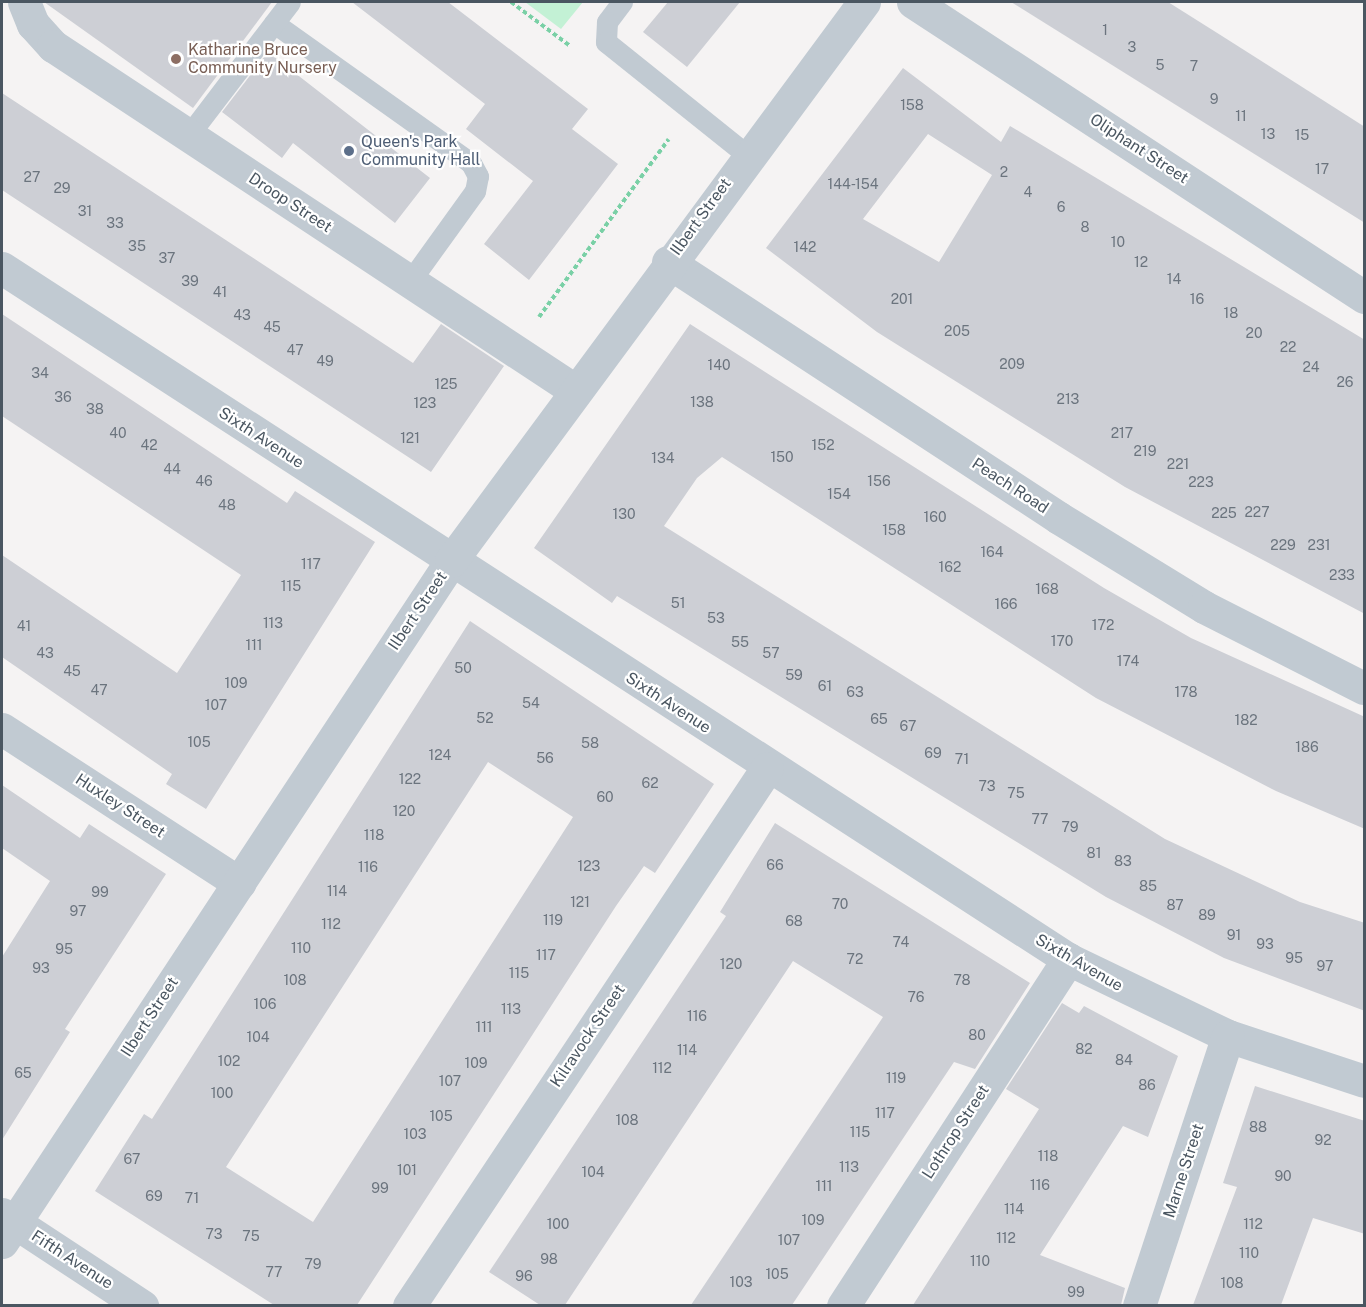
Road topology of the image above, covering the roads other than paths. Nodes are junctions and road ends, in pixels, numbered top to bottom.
1 (24, 2) edge
2 (290, 2) edge
3 (622, 2) edge
4 (864, 2) edge
5 (913, 2) edge
6 (274, 23) junction
7 (188, 136) junction
8 (747, 155) junction
9 (668, 262) junction
10 (2, 268) edge
11 (410, 281) junction
12 (1365, 297) edge
13 (573, 389) junction
14 (451, 561) junction
15 (1365, 688) edge
16 (2, 729) edge
17 (767, 768) junction
18 (239, 883) junction
19 (1068, 959) junction
20 (1228, 1036) junction
21 (1365, 1081) edge
22 (6, 1226) edge
23 (142, 1305) edge
24 (409, 1305) edge
25 (843, 1305) edge
26 (1139, 1305) edge

1 - 7 street, Droop Street
2 - 6 lane
3 - 8 lane
4 - 8 street, Ilbert Street
5 - 12 street, Oliphant Street
6 - 7 lane
6 - 11 lane
7 - 11 street, Droop Street
8 - 9 street, Ilbert Street
9 - 13 street, Ilbert Street
9 - 15 street, Peach Road
10 - 14 street, Sixth Avenue
11 - 13 street, Droop Street
13 - 14 street, Ilbert Street
14 - 17 street, Sixth Avenue
14 - 18 street, Ilbert Street
16 - 18 street, Huxley Street
17 - 19 street, Sixth Avenue
17 - 24 street, Kilravock Street
18 - 22 street, Ilbert Street
19 - 20 street, Sixth Avenue
19 - 25 street, Lothrop Street
20 - 21 street, Sixth Avenue
20 - 26 street, Marne Street
22 - 23 street, Fifth Avenue

